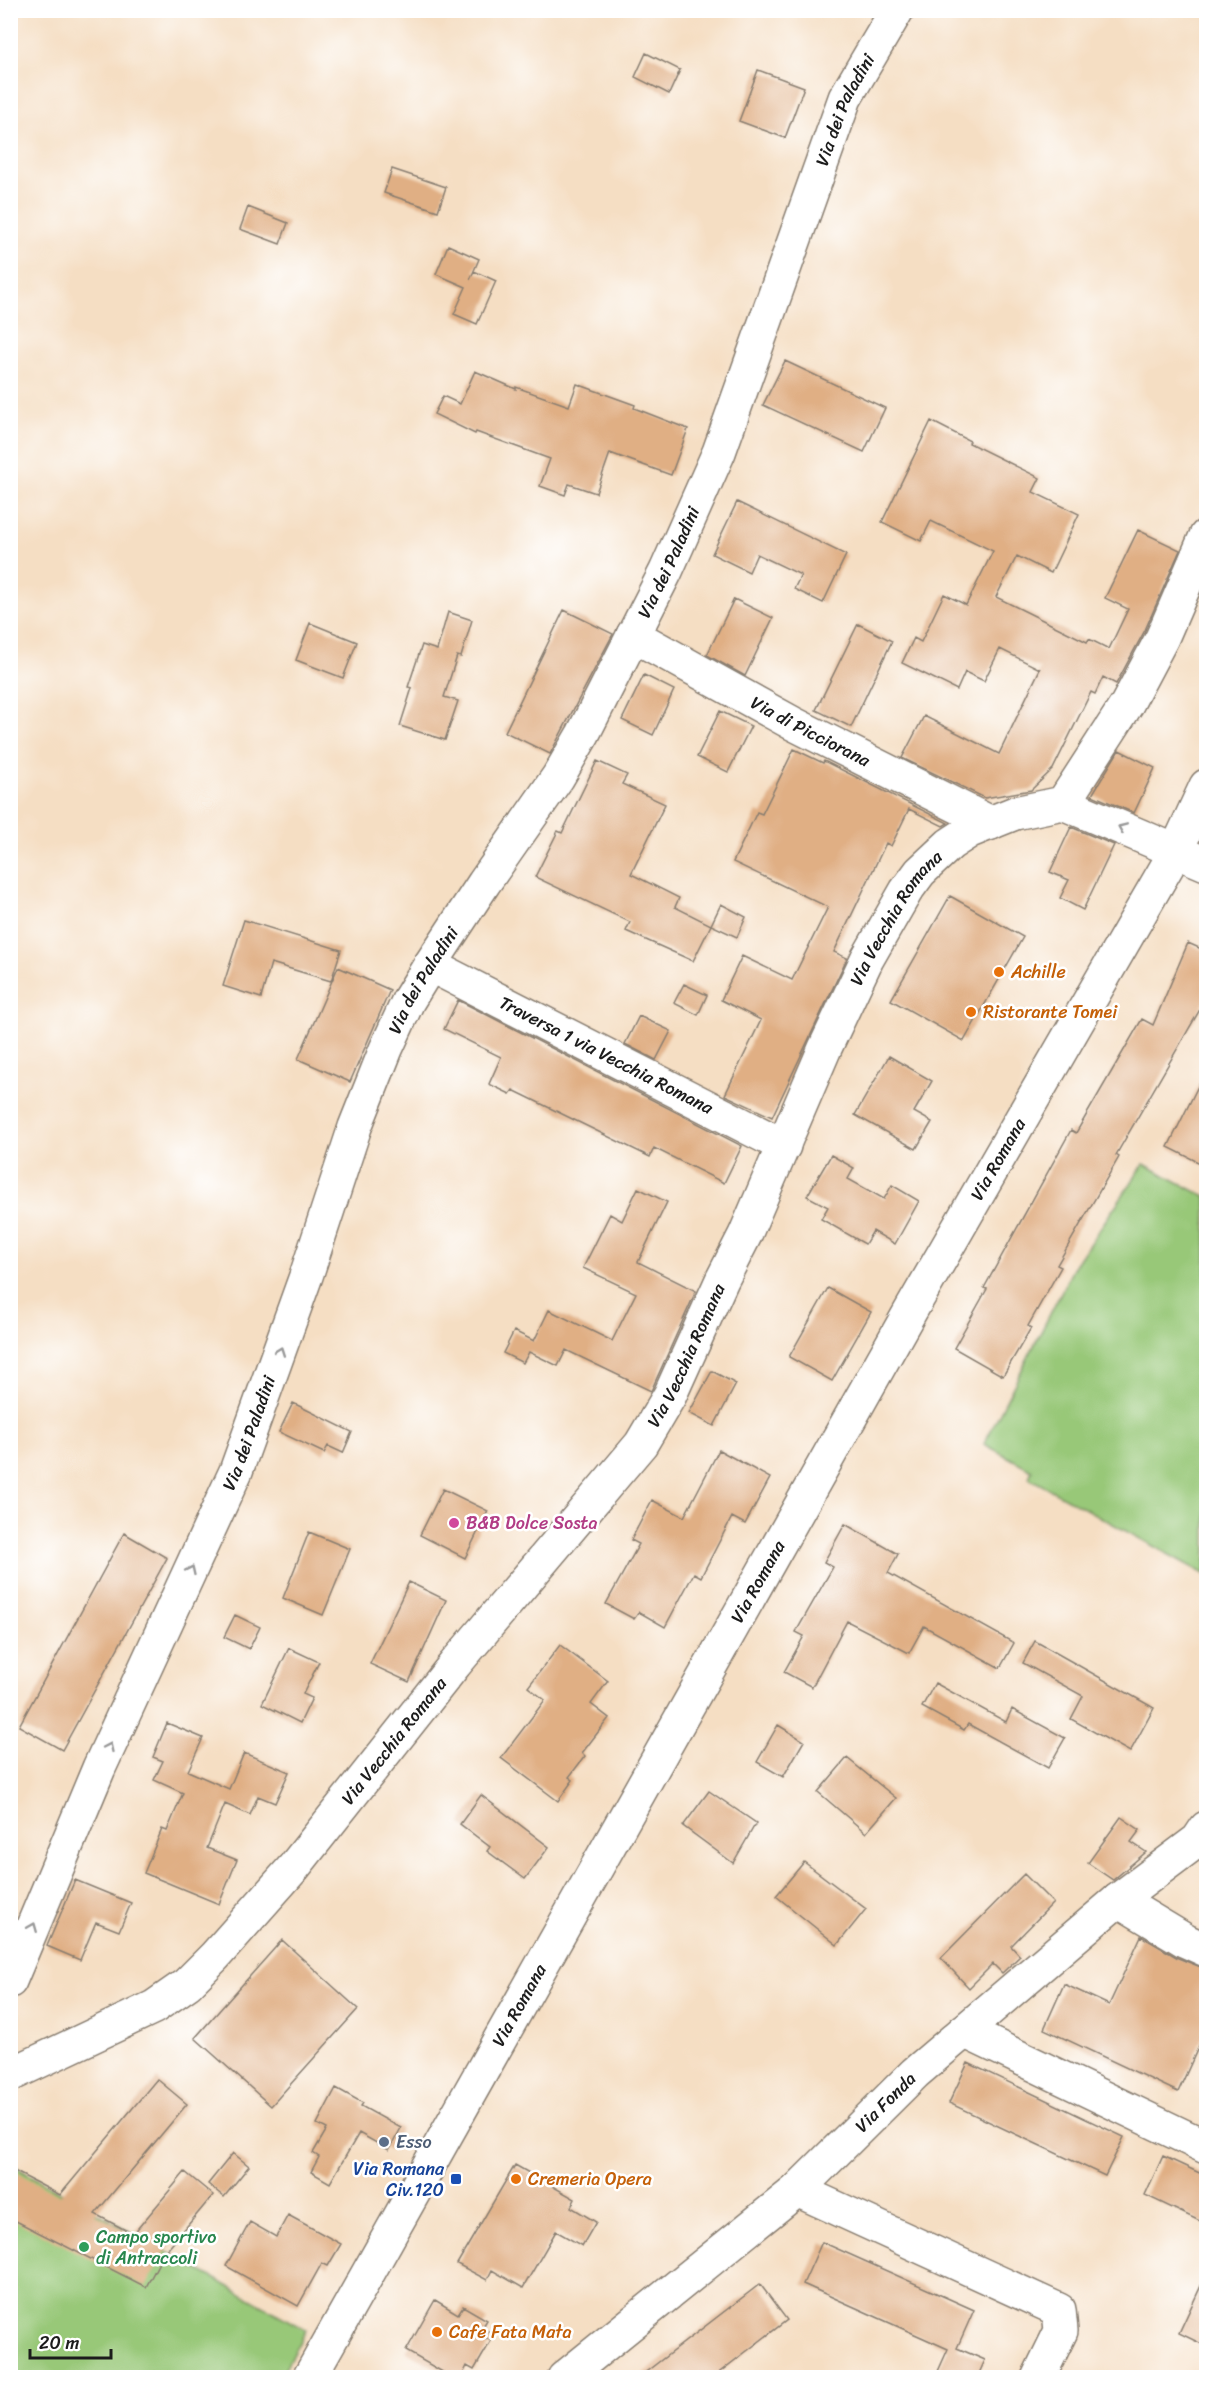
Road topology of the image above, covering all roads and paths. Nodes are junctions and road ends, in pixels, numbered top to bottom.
1 (897, 10) edge
2 (1206, 537) edge
3 (633, 635) junction
4 (1206, 786) edge
5 (1063, 803) junction
6 (991, 823) junction
7 (1176, 851) junction
8 (1206, 864) edge
9 (430, 965) junction
10 (784, 1146) junction
11 (1204, 1837) edge
12 (1118, 1900) junction
13 (1206, 1950) edge
14 (10, 1981) edge
15 (964, 2031) junction
16 (10, 2075) edge
17 (1206, 2147) edge
18 (797, 2190) junction
19 (309, 2378) edge
20 (564, 2378) edge
21 (1038, 2378) edge

1 - 3 street, Via dei Paladini
2 - 5 street
3 - 6 street, Via di Picciorana
3 - 9 street, Via dei Paladini
4 - 7 street, Via Romana
5 - 6 street, Via Vecchia Romana
7 -> 5 street
6 - 10 street, Via Vecchia Romana
7 - 8 street
7 - 19 street, Via Romana
9 - 10 street, Traversa 1 via Vecchia Romana
14 -> 9 street, Via dei Paladini
10 - 16 street, Via Vecchia Romana
11 - 12 street, Via Fonda
12 - 13 street
12 - 15 street, Via Fonda
15 - 17 street
15 - 18 street, Via Fonda
18 - 20 street, Via Fonda
18 - 21 street

